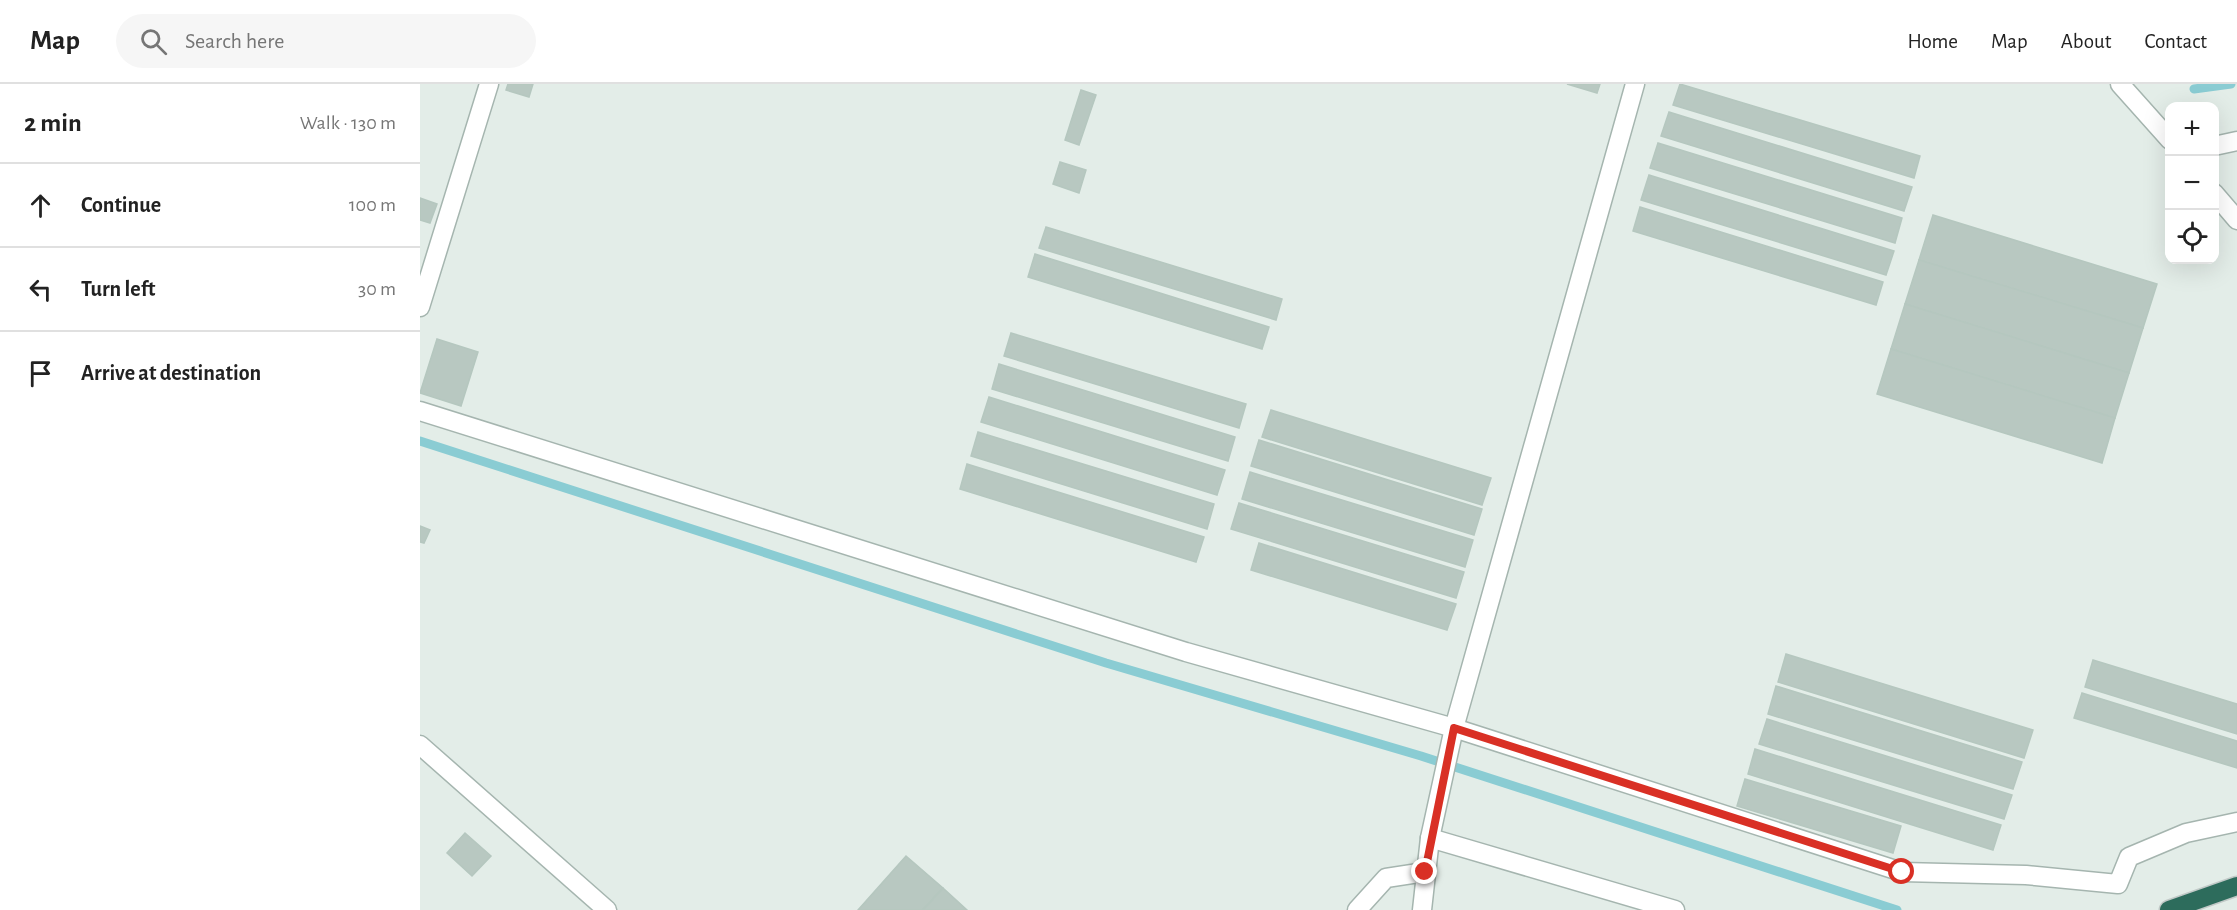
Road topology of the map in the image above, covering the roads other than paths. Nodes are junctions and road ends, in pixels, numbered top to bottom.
1 (489, 84) edge
2 (1635, 84) edge
3 (2120, 84) edge
4 (2165, 135) edge
5 (2237, 141) edge
6 (2219, 145) edge
7 (2219, 199) edge
8 (2237, 220) edge
9 (420, 307) edge
10 (420, 411) edge
11 (1454, 728) junction
12 (420, 746) edge
13 (2237, 822) edge
14 (1431, 831) junction
15 (1425, 872) junction
16 (2237, 886) edge
17 (607, 910) edge
18 (1357, 910) edge
19 (1422, 910) edge
20 (1675, 910) edge
21 (2169, 910) edge

1 - 9 street
2 - 11 street
3 - 4 street
5 - 6 street
7 - 8 street
10 - 11 street
11 - 13 street
11 - 14 street
12 - 17 street
14 - 15 street
14 - 20 street
15 - 18 street
15 - 19 street
16 - 21 highway

